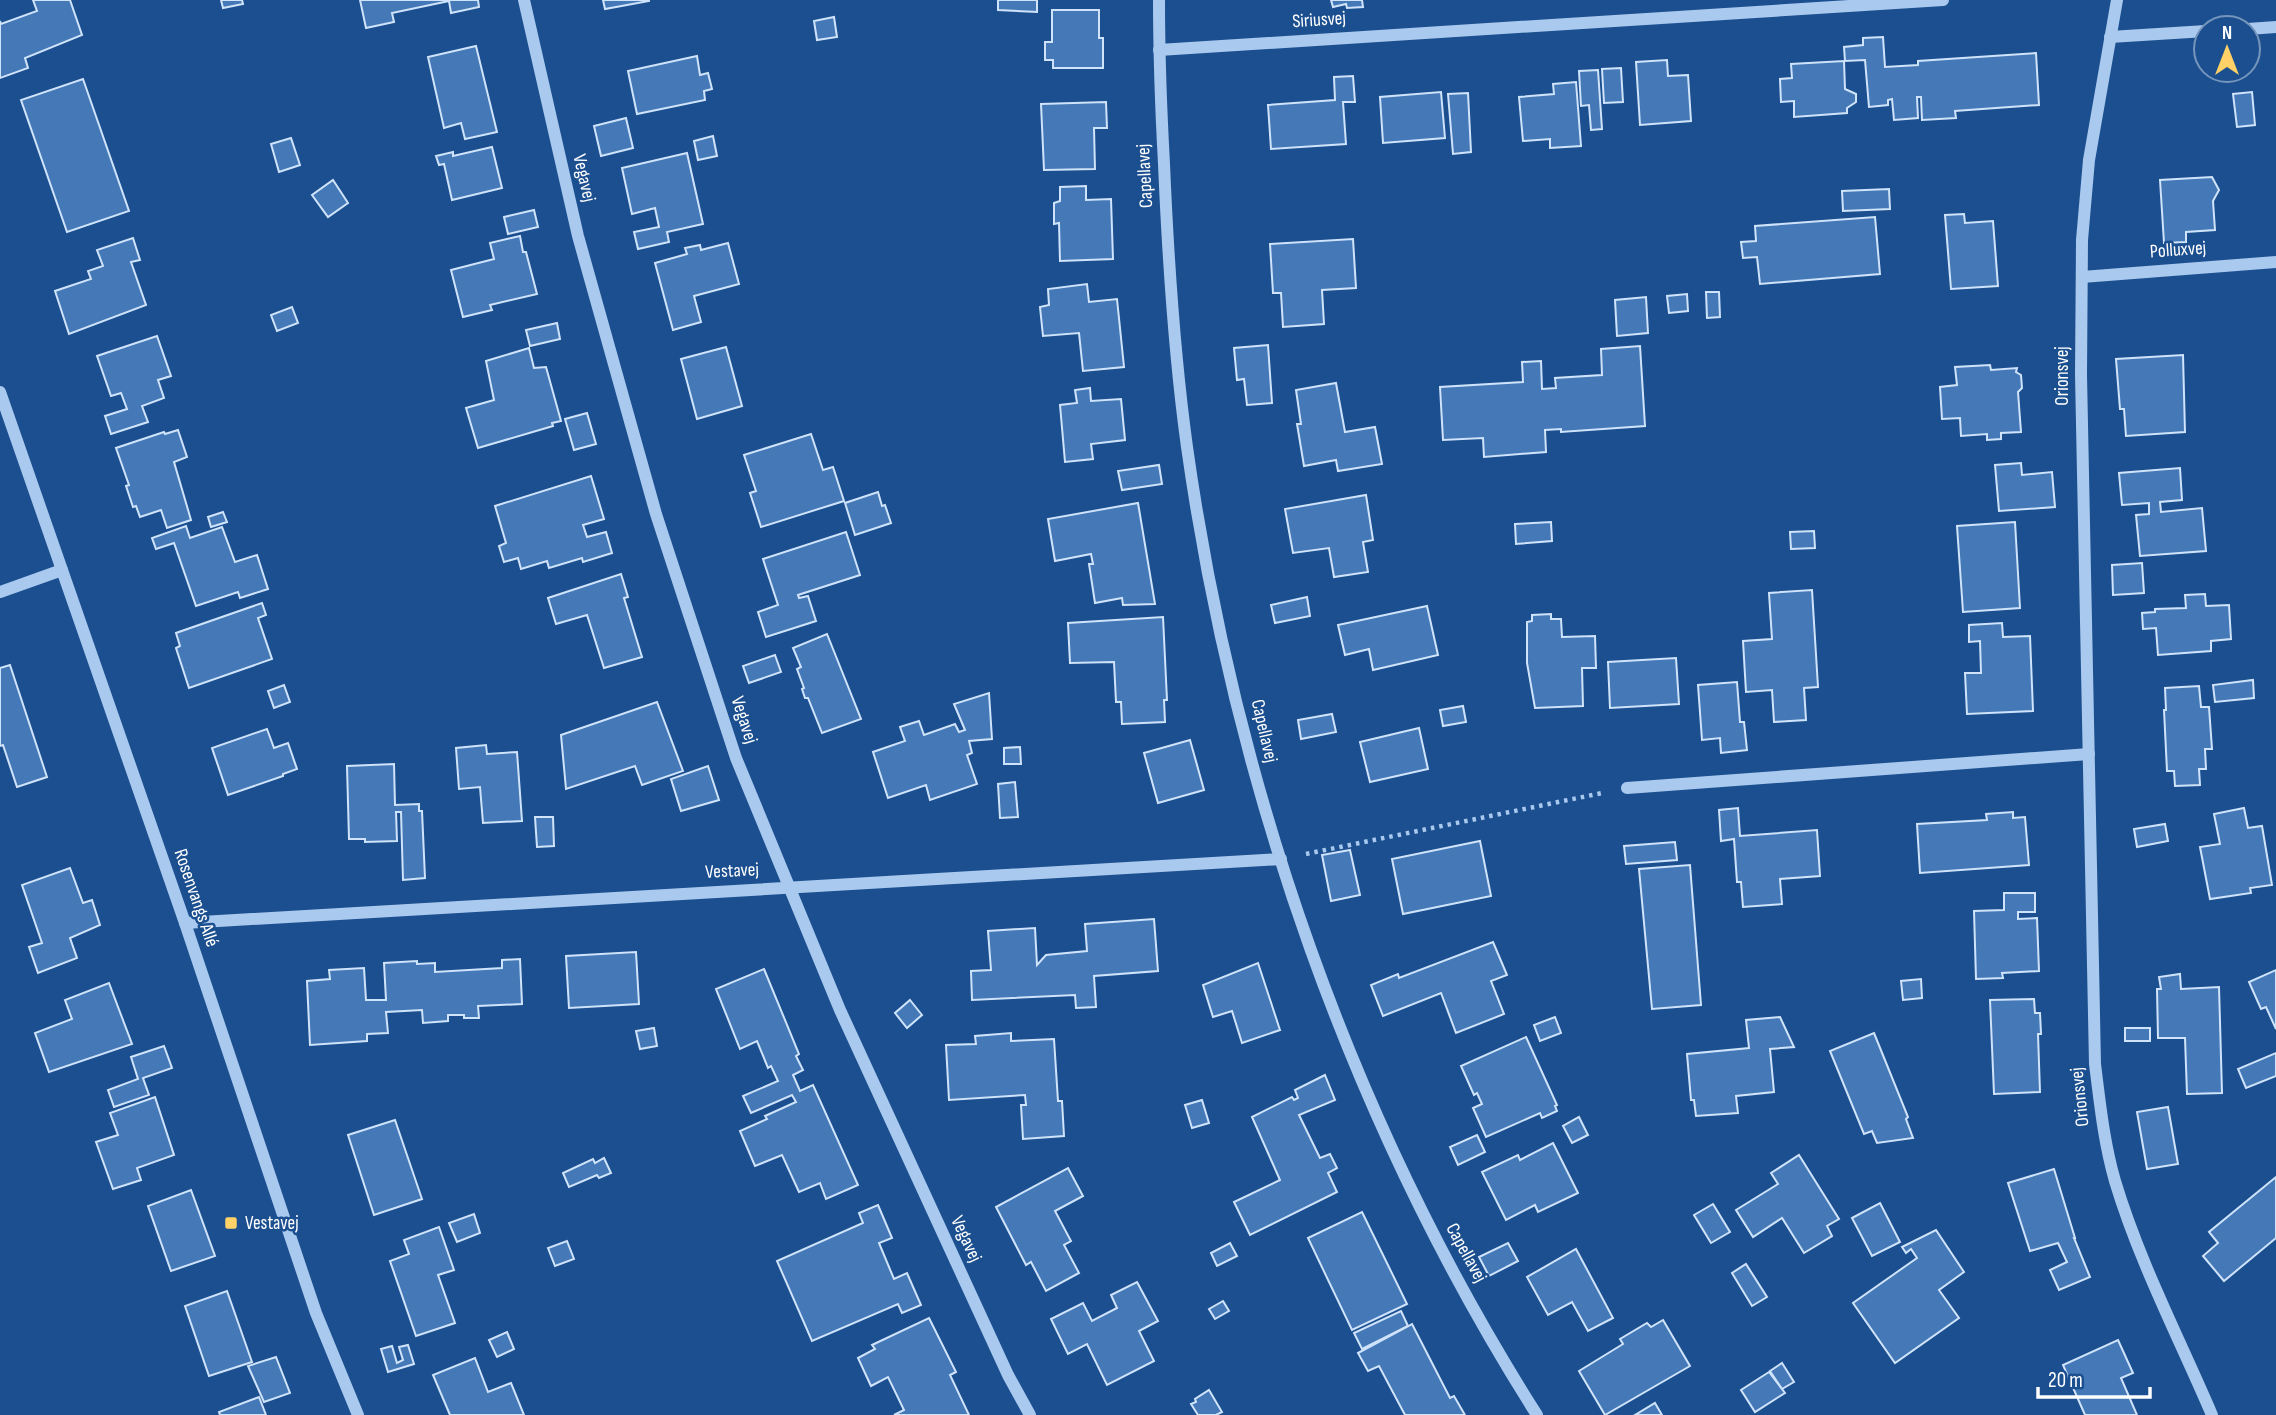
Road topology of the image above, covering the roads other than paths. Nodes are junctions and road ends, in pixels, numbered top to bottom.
1 (524, 0) edge
2 (1159, 0) edge
3 (1943, 0) edge
4 (2117, 0) edge
5 (2192, 32) edge
6 (2110, 37) junction
7 (1158, 50) junction
8 (2276, 262) edge
9 (2082, 277) junction
10 (0, 392) edge
11 (62, 570) junction
12 (0, 592) edge
13 (2089, 754) junction
14 (1627, 788) dead end
15 (1281, 859) junction
16 (789, 887) junction
17 (185, 923) junction
18 (358, 1415) edge
19 (1030, 1415) edge
20 (1537, 1415) edge
21 (2212, 1415) edge

1 - 16 street, Vegavej
2 - 7 street, Capellavej
3 - 7 street, Siriusvej
4 - 6 street, Orionsvej
5 - 6 street
6 - 9 street, Orionsvej
7 - 15 street, Capellavej
8 - 9 street, Polluxvej
9 - 13 street, Orionsvej
10 - 11 street, Rosenvangs Allé
11 - 12 street
11 - 17 street, Rosenvangs Allé
13 - 14 street
13 - 21 street, Orionsvej
15 - 16 street, Vestavej
15 - 20 street, Capellavej
16 - 17 street, Vestavej
16 - 19 street, Vegavej
17 - 18 street, Rosenvangs Allé

